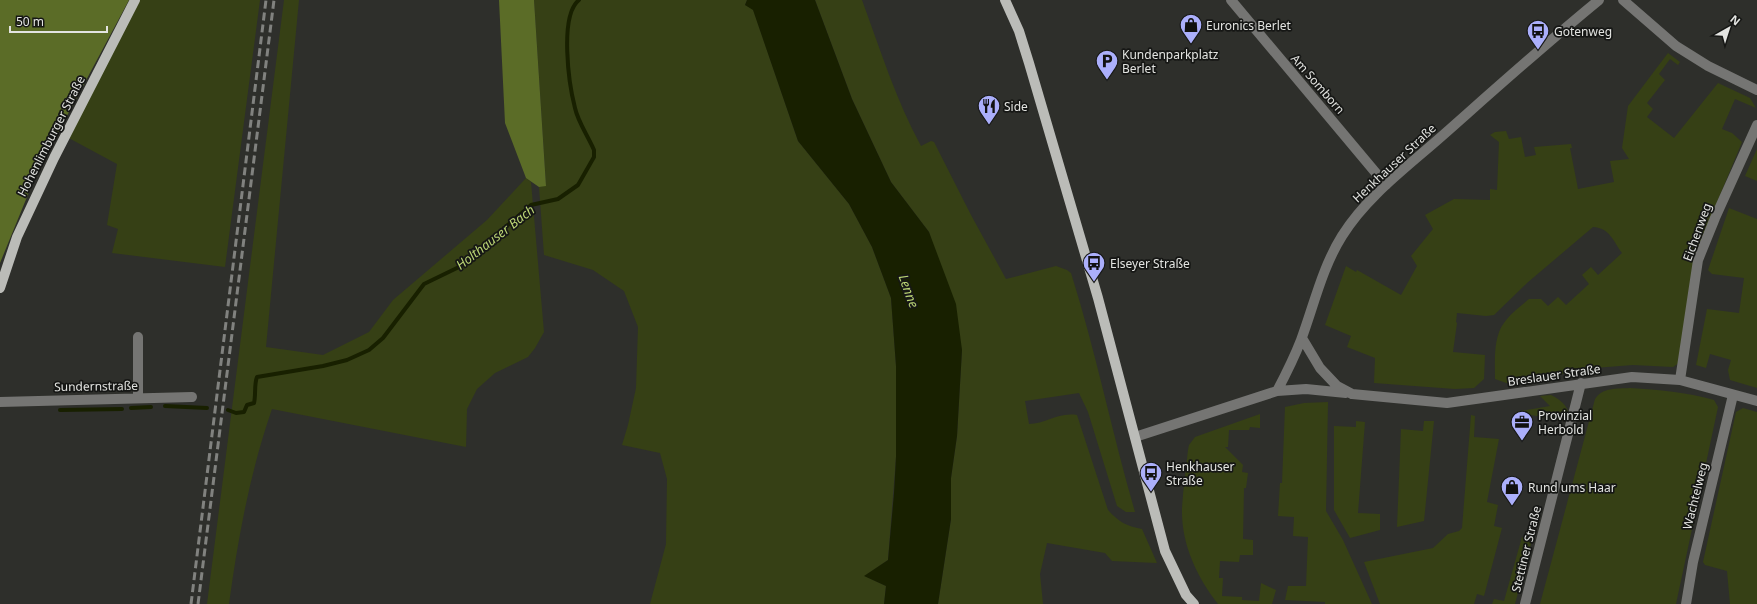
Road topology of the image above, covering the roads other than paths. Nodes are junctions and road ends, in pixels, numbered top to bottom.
1 (135, 0) edge
2 (1005, 0) edge
3 (1231, 0) edge
4 (1599, 0) edge
5 (1623, 0) edge
6 (1757, 90) edge
7 (1757, 125) edge
8 (1386, 185) junction
9 (0, 288) edge
10 (138, 337) dead end
11 (1302, 338) junction
12 (1680, 380) junction
13 (1581, 383) junction
14 (1277, 391) junction
15 (1352, 394) junction
16 (1733, 395) junction
17 (192, 397) dead end
18 (138, 398) junction
19 (1757, 401) edge
20 (0, 402) edge
21 (1135, 437) junction
22 (1194, 604) edge
23 (1525, 604) edge
24 (1686, 604) edge

1 - 9 main road, Hohenlimburger Straße
2 - 21 main road
3 - 8 street, Am Somborn
4 - 8 street, Henkhauser Straße
5 - 6 street
7 - 12 street, Eichenweg
8 - 11 street, Henkhauser Straße
10 - 18 street
11 - 14 street, Henkhauser Straße
11 - 15 street, Breslauer Straße
12 - 13 street, Breslauer Straße
12 - 16 street, Breslauer Straße
13 - 15 street, Breslauer Straße
13 - 23 street, Stettiner Straße
14 - 15 street, Breslauer Straße
14 - 21 street
16 - 19 street, Breslauer Straße
16 - 24 street, Wachtelweg
17 - 18 street, Sundernstraße
18 - 20 street, Sundernstraße
21 - 22 main road

